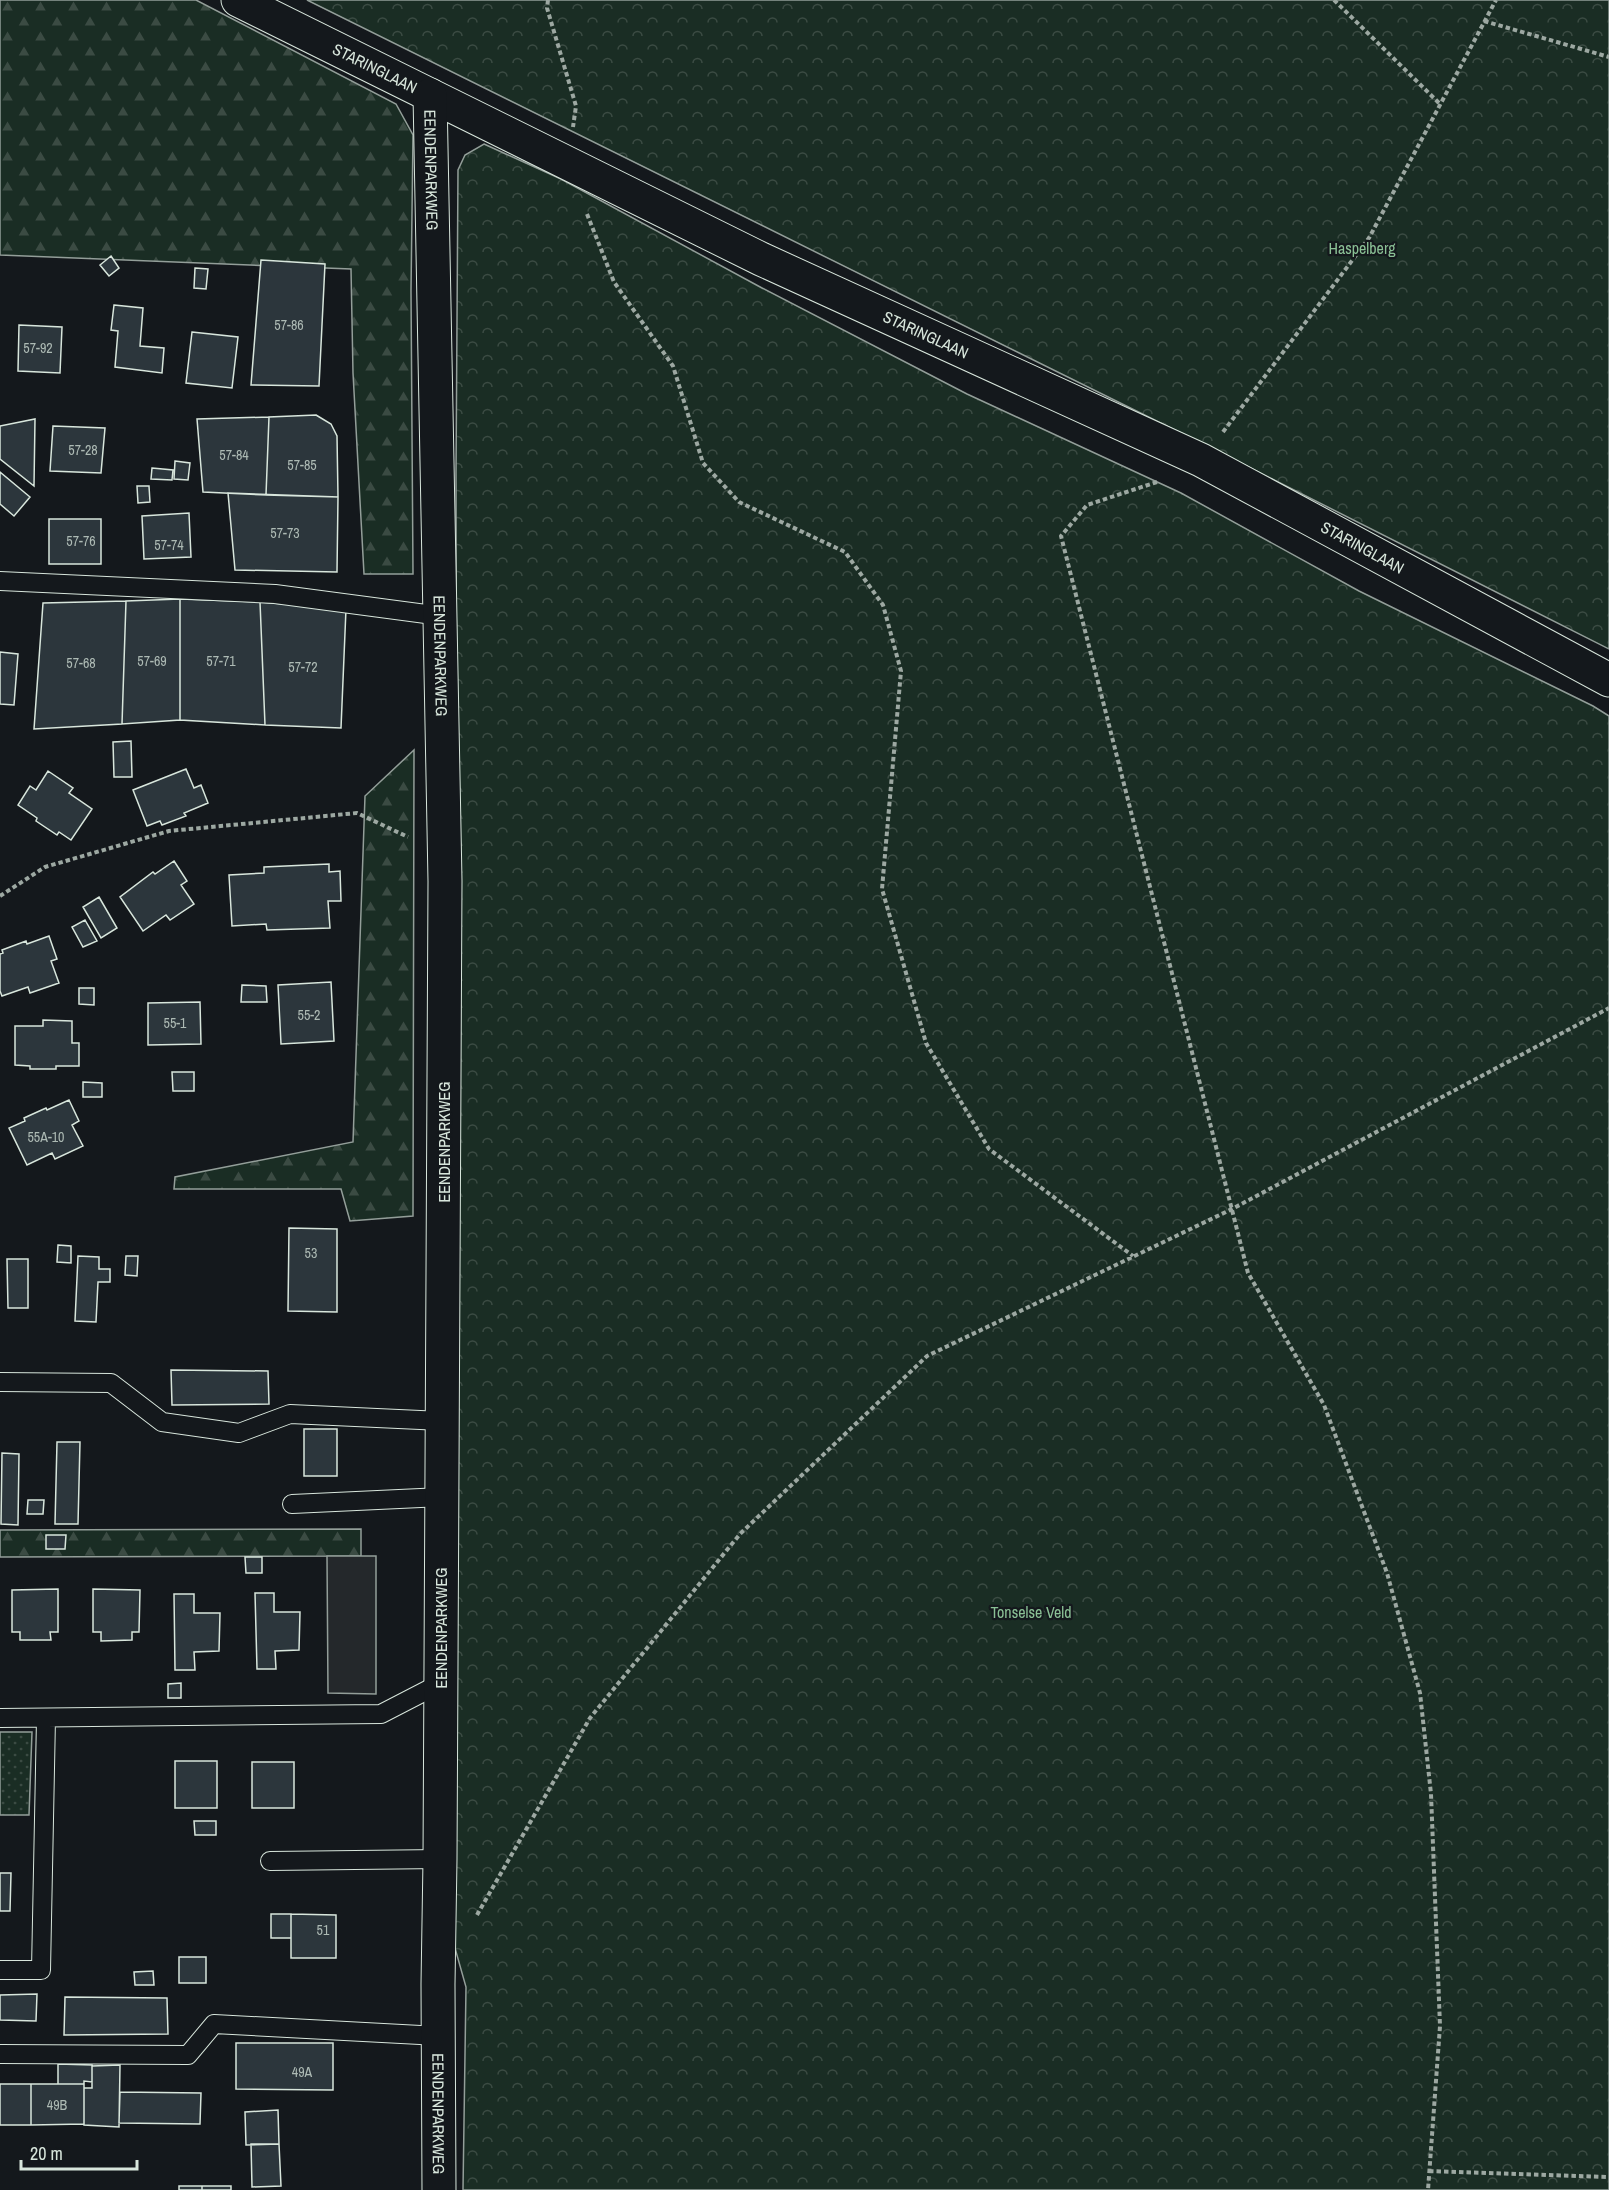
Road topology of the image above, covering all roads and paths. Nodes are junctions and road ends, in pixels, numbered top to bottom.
1 (238, 0) edge
2 (548, 0) edge
3 (1334, 0) edge
4 (1496, 0) edge
5 (1484, 21) junction
6 (1609, 57) edge
7 (430, 95) junction
8 (1440, 104) junction
9 (567, 162) junction
10 (1201, 460) junction
11 (0, 581) edge
12 (441, 616) junction
13 (1609, 680) edge
14 (444, 854) junction
15 (0, 896) edge
16 (1609, 1008) edge
17 (1232, 1209) junction
18 (1132, 1256) junction
19 (0, 1382) edge
20 (442, 1421) junction
21 (442, 1497) junction
22 (292, 1504) dead end
23 (441, 1683) junction
24 (0, 1718) edge
25 (46, 1718) junction
26 (440, 1859) junction
27 (270, 1861) dead end
28 (473, 1922) dead end
29 (0, 1970) edge
30 (439, 2036) junction
31 (0, 2054) edge
32 (1429, 2170) junction
33 (1609, 2177) edge
34 (439, 2190) edge
35 (1428, 2190) edge

1 - 7 street, STARINGLAAN
2 - 9 path
3 - 8 path
4 - 5 path
5 - 6 path
5 - 8 path
7 - 9 street, STARINGLAAN
7 - 12 street, EENDENPARKWEG
8 - 10 path
9 - 10 street, STARINGLAAN
9 - 18 path
10 - 13 street, STARINGLAAN
10 - 17 path
11 - 12 lane
12 - 14 street, EENDENPARKWEG
14 - 15 path
14 - 20 street, EENDENPARKWEG
16 - 17 path
17 - 18 path
17 - 32 path
18 - 28 path
19 - 20 lane
20 - 21 street, EENDENPARKWEG
21 - 22 lane
21 - 23 street, EENDENPARKWEG
23 - 25 lane
23 - 26 street, EENDENPARKWEG
24 - 25 lane
25 - 29 lane
26 - 27 lane
26 - 30 street, EENDENPARKWEG
30 - 31 lane
30 - 34 street, EENDENPARKWEG
32 - 33 path
32 - 35 path

